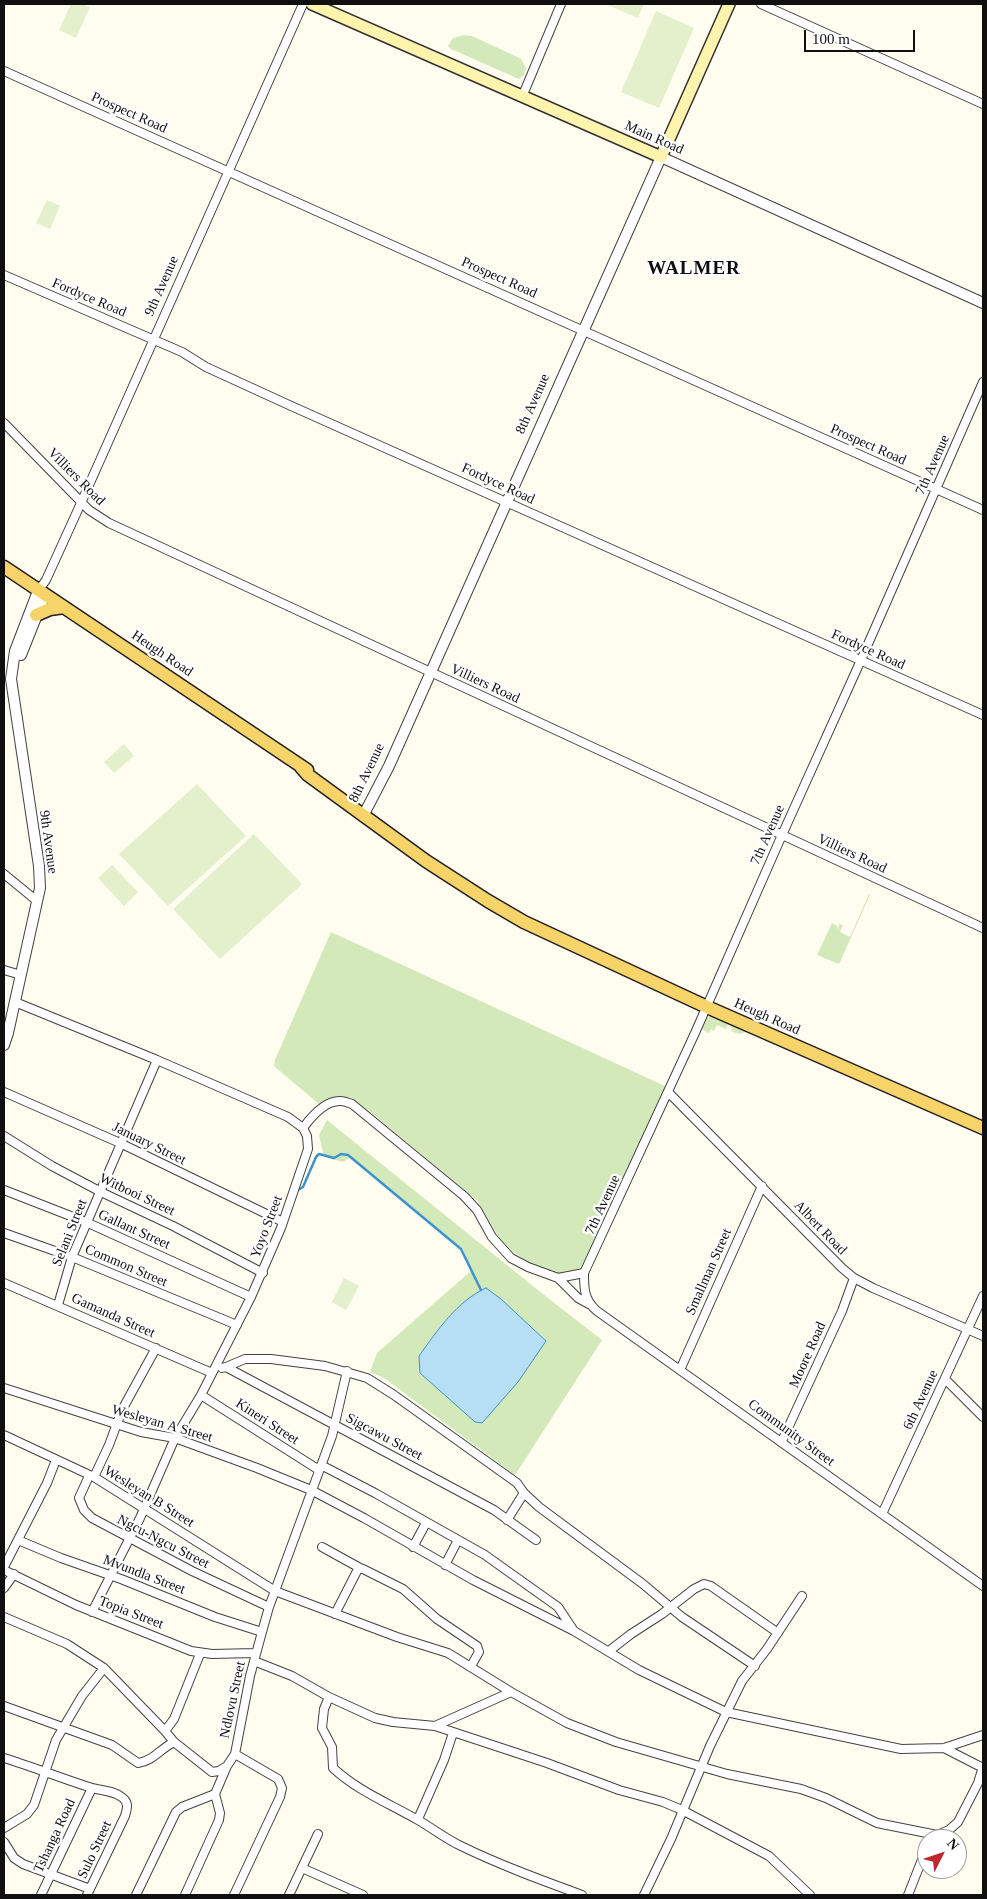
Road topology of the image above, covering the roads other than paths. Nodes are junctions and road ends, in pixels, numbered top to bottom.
1 (303, 4) edge
2 (312, 4) edge
3 (561, 4) edge
4 (729, 4) edge
5 (761, 4) edge
6 (4, 70) edge
7 (522, 97) junction
8 (983, 104) edge
9 (660, 157) junction
10 (228, 172) junction
11 (4, 275) edge
12 (983, 303) edge
13 (582, 329) junction
14 (154, 339) junction
15 (983, 382) edge
16 (4, 423) edge
17 (936, 489) junction
18 (506, 502) junction
19 (81, 503) junction
20 (983, 510) edge
21 (4, 568) edge
22 (42, 593) junction
23 (64, 608) junction
24 (36, 615) junction
25 (861, 660) junction
26 (431, 673) junction
27 (13, 700) junction
28 (983, 716) edge
29 (364, 813) junction
30 (782, 835) junction
31 (4, 874) edge
32 (37, 900) junction
33 (983, 928) edge
34 (4, 970) edge
35 (21, 975) junction
36 (15, 1002) junction
37 (707, 1007) junction
38 (4, 1045) edge
39 (156, 1060) junction
40 (4, 1092) edge
41 (669, 1093) junction
42 (303, 1128) junction
43 (983, 1128) edge
44 (4, 1136) edge
45 (120, 1143) junction
46 (762, 1186) junction
47 (4, 1190) edge
48 (101, 1192) junction
49 (86, 1222) junction
50 (283, 1222) junction
51 (4, 1233) edge
52 (72, 1257) junction
53 (263, 1273) junction
54 (584, 1273) junction
55 (558, 1278) junction
56 (854, 1278) junction
57 (4, 1282) edge
58 (983, 1296) edge
59 (251, 1297) junction
60 (589, 1302) junction
61 (58, 1305) junction
62 (238, 1325) junction
63 (968, 1329) junction
64 (983, 1336) edge
65 (156, 1348) junction
66 (226, 1367) junction
67 (680, 1370) junction
68 (214, 1371) junction
69 (347, 1371) junction
70 (945, 1379) junction
71 (4, 1388) edge
72 (200, 1395) junction
73 (983, 1418) edge
74 (335, 1424) junction
75 (116, 1425) junction
76 (4, 1435) edge
77 (175, 1438) junction
78 (782, 1441) junction
79 (56, 1460) junction
80 (320, 1468) junction
81 (92, 1476) junction
82 (311, 1490) junction
83 (524, 1493) junction
84 (143, 1507) junction
85 (882, 1514) junction
86 (507, 1520) junction
87 (426, 1523) junction
88 (130, 1538) junction
89 (18, 1540) junction
90 (458, 1540) junction
91 (536, 1540) dead end
92 (322, 1547) dead end
93 (414, 1547) junction
94 (445, 1565) junction
95 (360, 1568) junction
96 (4, 1569) edge
97 (14, 1574) junction
98 (112, 1575) junction
99 (983, 1586) edge
100 (4, 1588) edge
101 (275, 1591) junction
102 (802, 1596) dead end
103 (269, 1607) junction
104 (671, 1607) junction
105 (92, 1612) junction
106 (335, 1614) junction
107 (4, 1617) edge
108 (574, 1631) junction
109 (262, 1632) junction
110 (778, 1633) junction
111 (609, 1651) junction
112 (200, 1654) junction
113 (255, 1657) junction
114 (471, 1666) junction
115 (754, 1666) junction
116 (104, 1668) junction
117 (511, 1692) junction
118 (329, 1697) junction
119 (4, 1706) edge
120 (726, 1712) junction
121 (435, 1726) junction
122 (62, 1728) junction
123 (165, 1731) junction
124 (453, 1733) junction
125 (983, 1735) edge
126 (174, 1742) junction
127 (944, 1748) junction
128 (235, 1754) junction
129 (4, 1758) edge
130 (227, 1766) junction
131 (702, 1767) junction
132 (983, 1768) edge
133 (45, 1771) junction
134 (92, 1788) junction
135 (215, 1794) junction
136 (682, 1810) junction
137 (418, 1820) junction
138 (4, 1828) edge
139 (949, 1829) edge
140 (318, 1834) dead end
141 (917, 1834) edge
142 (4, 1842) edge
143 (302, 1868) junction
144 (917, 1872) edge
145 (50, 1875) junction
146 (88, 1892) edge
147 (346, 1892) edge
148 (41, 1895) edge
149 (136, 1895) edge
150 (185, 1895) edge
151 (234, 1895) edge
152 (289, 1895) edge
153 (363, 1895) edge
154 (582, 1895) edge
155 (644, 1895) edge
156 (810, 1895) edge
157 (908, 1895) edge

1 - 10 street, 9th Avenue
2 - 7 main road, Main Road
3 - 7 street
4 - 9 main road, 8th Avenue
5 - 8 street
6 - 10 street, Prospect Road
7 - 9 main road, Main Road
9 - 12 street, Main Road
9 - 13 street, 8th Avenue
10 - 13 street, Prospect Road
10 - 14 street, 9th Avenue
11 - 14 street, Fordyce Road
13 - 17 street, Prospect Road
13 - 18 street, 8th Avenue
14 - 18 street, Fordyce Road
14 - 19 street, 9th Avenue
15 - 17 street, 7th Avenue
16 - 19 street, Villiers Road
17 - 20 street, Prospect Road
17 - 25 street, 7th Avenue
18 - 25 street, Fordyce Road
18 - 26 street, 8th Avenue
19 - 22 street, 9th Avenue
19 - 26 street, Villiers Road
21 - 22 main road, Heugh Road
22 - 23 main road, Heugh Road
22 - 24 street, 9th Avenue
22 - 27 street, 9th Avenue
23 - 24 main road
23 - 29 main road, Heugh Road
24 - 27 street, 9th Avenue
25 - 28 street, Fordyce Road
25 - 30 street, 7th Avenue
26 - 29 street, 8th Avenue
26 - 30 street, Villiers Road
27 - 32 street, 9th Avenue
29 - 37 main road, Heugh Road
30 - 33 street, Villiers Road
30 - 37 street, 7th Avenue
31 - 32 street
32 - 35 street, 9th Avenue
34 - 35 street
35 - 36 street, 9th Avenue
36 - 38 street, 9th Avenue
36 - 39 street
37 - 41 street, 7th Avenue
37 - 43 main road, Heugh Road
39 - 42 street
39 - 45 street, Selani Street
40 - 45 street, January Street
41 - 46 street, Albert Road
41 - 54 street, 7th Avenue
42 - 50 street, Yoyo Street
42 - 55 street
44 - 48 street, Witbooi Street
45 - 48 street, Selani Street
45 - 50 street, January Street
46 - 56 street, Albert Road
46 - 67 street, Smallman Street
47 - 49 street, Gallant Street
48 - 49 street, Selani Street
48 - 53 street, Witbooi Street
49 - 52 street, Selani Street
49 - 59 street, Gallant Street
50 - 53 street, Yoyo Street
51 - 52 street, Common Street
52 - 61 street, Selani Street
52 - 62 street, Common Street
53 - 59 street, Yoyo Street
54 - 55 street
54 - 60 street
55 - 60 street, Community Street
56 - 63 street, Albert Road
56 - 78 street, Moore Road
57 - 61 street, Gamanda Street
58 - 63 street, 6th Avenue
59 - 62 street, Yoyo Street
60 - 67 street, Community Street
61 - 65 street, Gamanda Street
62 - 68 street, Yoyo Street
63 - 64 street, Albert Road
63 - 70 street, 6th Avenue
65 - 68 street, Gamanda Street
65 - 75 street, Ngcu-Ngcu Street
66 - 68 street
66 - 69 street
66 - 74 street, Sigcawu Street
67 - 78 street, Community Street
68 - 72 street, Yoyo Street
69 - 74 street, Ndlovu Street
69 - 83 street
70 - 73 street
70 - 85 street, 6th Avenue
71 - 75 street, Wesleyan A Street
72 - 77 street, Yoyo Street
72 - 80 street, Kineri Street
74 - 80 street, Ndlovu Street
74 - 86 street, Sigcawu Street
75 - 77 street, Wesleyan A Street
75 - 81 street, Ngcu-Ngcu Street
76 - 79 street, Wesleyan B Street
77 - 82 street, Wesleyan A Street
77 - 84 street, Yoyo Street
78 - 85 street, Community Street
79 - 81 street, Wesleyan B Street
79 - 89 street
80 - 82 street, Ndlovu Street
80 - 87 street, Kineri Street
81 - 84 street, Wesleyan B Street
81 - 88 street, Ngcu-Ngcu Street
82 - 93 street, Wesleyan A Street
82 - 101 street, Ndlovu Street
83 - 86 street
83 - 104 street
84 - 88 street, Yoyo Street
84 - 101 street, Wesleyan B Street
85 - 99 street, Community Street
86 - 91 street, Sigcawu Street
87 - 90 street, Kineri Street
87 - 93 street
88 - 98 street, Yoyo Street
88 - 103 street, Ngcu-Ngcu Street
89 - 96 street
89 - 98 street, Mvundla Street
90 - 94 street
90 - 108 street, Kineri Street
92 - 95 street
93 - 94 street, Wesleyan A Street
94 - 108 street, Wesleyan A Street
95 - 106 street
95 - 114 street
96 - 97 street, Topia Street
97 - 100 street
97 - 105 street, Topia Street
98 - 105 street, Yoyo Street
98 - 109 street, Mvundla Street
101 - 103 street, Ndlovu Street
101 - 106 street, Wesleyan B Street
102 - 110 street
103 - 109 street, Ndlovu Street
104 - 110 street
104 - 111 street
104 - 115 street
105 - 112 street, Topia Street
106 - 114 street, Wesleyan B Street
107 - 116 street
108 - 111 street, Wesleyan A Street
109 - 113 street, Ndlovu Street
110 - 115 street
111 - 120 street, Wesleyan A Street
112 - 113 street, Topia Street
112 - 123 street
113 - 118 street
113 - 128 street, Ndlovu Street
114 - 117 street, Wesleyan B Street
115 - 120 street
116 - 122 street
116 - 123 street
117 - 121 street
117 - 131 street, Wesleyan B Street
118 - 121 street
118 - 137 street
119 - 122 street
120 - 127 street, Wesleyan A Street
120 - 131 street
121 - 124 street
122 - 126 street
122 - 133 street
123 - 126 street
124 - 136 street
124 - 137 street
125 - 127 street
126 - 130 street
127 - 132 street
128 - 130 street, Ndlovu Street
128 - 151 street
129 - 133 street
130 - 135 street, Ndlovu Street
131 - 136 street
131 - 141 street, Wesleyan B Street
132 - 139 street
133 - 134 street
133 - 138 street
134 - 145 street, Tshanga Road
134 - 146 street, Sulo Street
135 - 149 street
135 - 150 street
136 - 155 street
136 - 156 street
137 - 154 street
140 - 143 street
142 - 145 street
143 - 147 street
143 - 152 street
144 - 157 street
145 - 146 street
145 - 148 street, Tshanga Road
147 - 153 street

